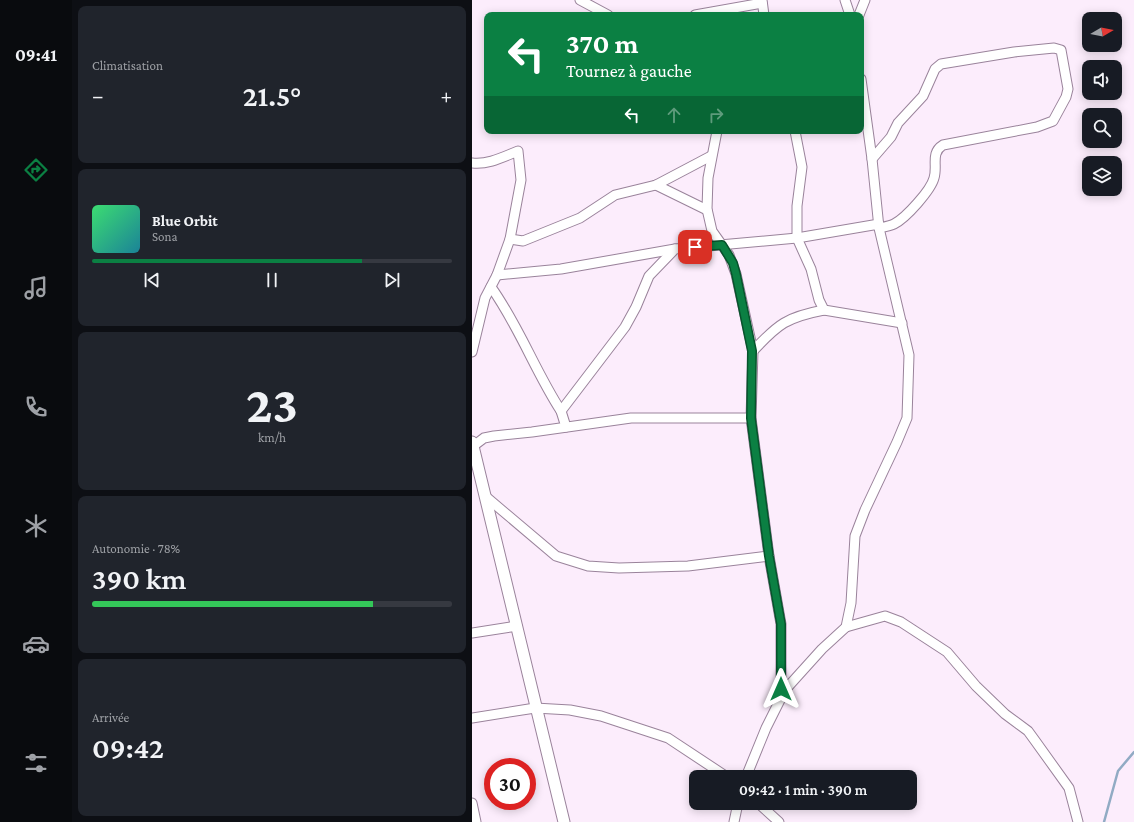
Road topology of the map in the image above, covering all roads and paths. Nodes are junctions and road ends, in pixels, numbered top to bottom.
1 (580, 0) edge
2 (845, 0) edge
3 (865, 0) edge
4 (762, 2) edge
5 (602, 12) edge
6 (710, 12) edge
7 (764, 12) edge
8 (849, 12) edge
9 (860, 12) edge
10 (864, 101) edge
11 (716, 134) edge
12 (796, 134) edge
13 (711, 156) junction
14 (872, 159) junction
15 (472, 163) edge
16 (656, 185) junction
17 (707, 210) junction
18 (879, 226) junction
19 (797, 238) junction
20 (510, 240) junction
21 (722, 245) junction
22 (675, 248) junction
23 (497, 275) junction
24 (491, 288) junction
25 (824, 310) junction
26 (902, 323) junction
27 (752, 351) junction
28 (472, 352) edge
29 (562, 411) junction
30 (751, 418) junction
31 (566, 427) junction
32 (472, 445) edge
33 (485, 496) junction
34 (769, 556) junction
35 (517, 626) junction
36 (846, 627) junction
37 (472, 632) edge
38 (781, 698) junction
39 (535, 708) junction
40 (472, 718) edge
41 (718, 770) edge
42 (749, 770) edge
43 (472, 804) edge
44 (737, 810) edge
45 (766, 810) edge
46 (476, 822) edge
47 (564, 822) edge
48 (734, 822) edge
49 (779, 822) edge
50 (1078, 822) edge

1 - 5 street
2 - 8 street
3 - 9 street
4 - 6 street
4 - 7 street
10 - 14 street
11 - 13 street
12 - 19 street
13 - 16 street
13 - 17 street
14 - 18 street
14 - 18 street
15 - 20 street
16 - 17 street
16 - 20 street
17 - 21 street
18 - 19 street
18 - 26 street
19 - 21 street
19 - 25 street
20 - 23 street
21 - 22 street
21 - 27 street
22 - 23 street
22 - 29 street
23 - 24 street
24 - 28 street
24 - 29 street
25 - 26 street
25 - 27 street
26 - 36 street
27 - 30 street
29 - 31 street
30 - 31 street
30 - 34 street
31 - 32 street
32 - 33 street
33 - 34 street
33 - 35 street
34 - 38 street
35 - 37 street
35 - 39 street
36 - 38 street
36 - 50 street
38 - 42 street
39 - 40 street
39 - 41 street
39 - 47 street
43 - 46 street
44 - 48 street
45 - 49 street

